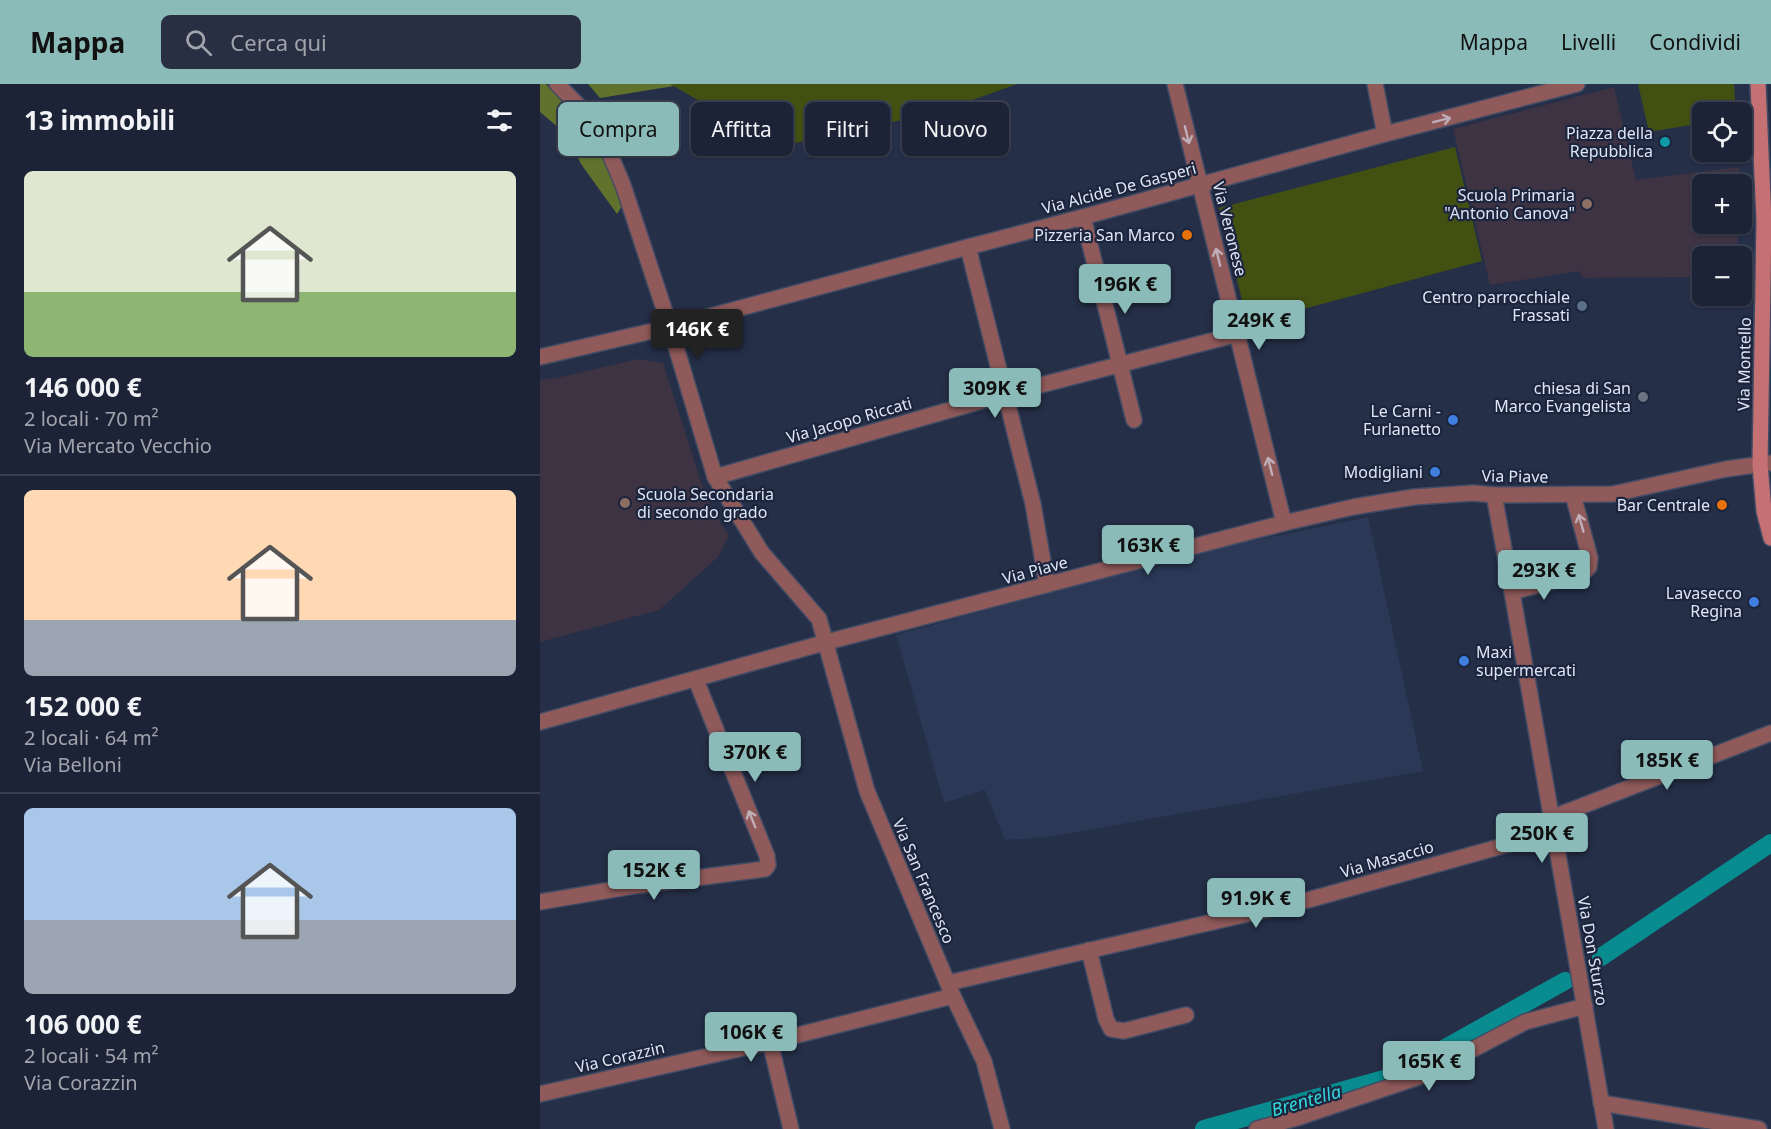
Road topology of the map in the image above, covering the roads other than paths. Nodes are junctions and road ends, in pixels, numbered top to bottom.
1 (557, 84) edge
2 (1174, 84) edge
3 (1375, 84) edge
4 (1577, 84) edge
5 (1758, 84) edge
6 (1542, 89) edge
7 (1765, 104) edge
8 (1385, 134) junction
9 (1200, 185) junction
10 (1083, 218) junction
11 (1768, 220) edge
12 (968, 247) junction
13 (670, 327) junction
14 (1238, 334) junction
15 (540, 357) edge
16 (1120, 364) junction
17 (1006, 394) junction
18 (1134, 420) dead end
19 (1765, 464) edge
20 (715, 477) junction
21 (1494, 495) junction
22 (1573, 495) junction
23 (1284, 523) junction
24 (1771, 538) edge
25 (1047, 585) junction
26 (1512, 592) junction
27 (827, 642) junction
28 (696, 680) junction
29 (540, 722) edge
30 (1771, 733) edge
31 (1552, 825) junction
32 (540, 902) edge
33 (1089, 950) junction
34 (950, 989) junction
35 (1585, 1006) junction
36 (1186, 1015) dead end
37 (770, 1042) junction
38 (540, 1094) edge
39 (1601, 1103) junction
40 (1302, 1123) edge
41 (791, 1129) edge
42 (1002, 1129) edge
43 (1257, 1129) edge
44 (1606, 1129) edge
45 (1760, 1129) edge

1 - 13 street, Via San Francesco
2 -> 9 street, Via Veronese
3 - 8 street
4 - 6 street, Via Alcide De Gasperi
5 - 7 main road, Via Montello
8 -> 6 street, Via Alcide De Gasperi
7 - 11 main road, Via Montello
8 - 9 street, Via Alcide De Gasperi
9 - 10 street, Via Alcide De Gasperi
14 -> 9 street, Via Veronese
10 - 12 street, Via Alcide De Gasperi
10 - 16 street
11 - 19 main road, Via Montello
12 - 13 street, Via Alcide De Gasperi
12 - 17 street
13 - 15 street, Via Alcide De Gasperi
13 - 20 street, Via San Francesco
14 - 16 street, Via Jacopo Riccati
23 -> 14 street, Via Veronese
16 - 17 street, Via Jacopo Riccati
16 - 18 street
17 - 20 street, Via Jacopo Riccati
17 - 25 street
19 - 22 street, Via Piave
19 - 24 main road, Via Montello
20 - 27 street, Via San Francesco
21 - 22 street, Via Piave
21 - 23 street, Via Piave
21 - 26 street, Via Don Sturzo
26 -> 22 street
23 - 25 street, Via Piave
25 - 27 street, Via Piave
26 - 31 street, Via Don Sturzo
27 - 28 street, Via Piave
27 - 34 street, Via San Francesco
28 - 29 street, Via Piave
32 -> 28 street
30 - 31 street, Via Masaccio
31 - 33 street, Via Masaccio
31 - 35 street, Via Don Sturzo
33 - 34 street, Via Masaccio
33 - 36 street
34 - 37 street, Via Corazzin
34 - 42 street, Via San Francesco
35 - 39 street, Via Don Sturzo
35 - 40 street
37 - 38 street, Via Corazzin
37 - 41 street
39 - 44 street, Via Don Sturzo
39 - 45 street
40 - 43 street

